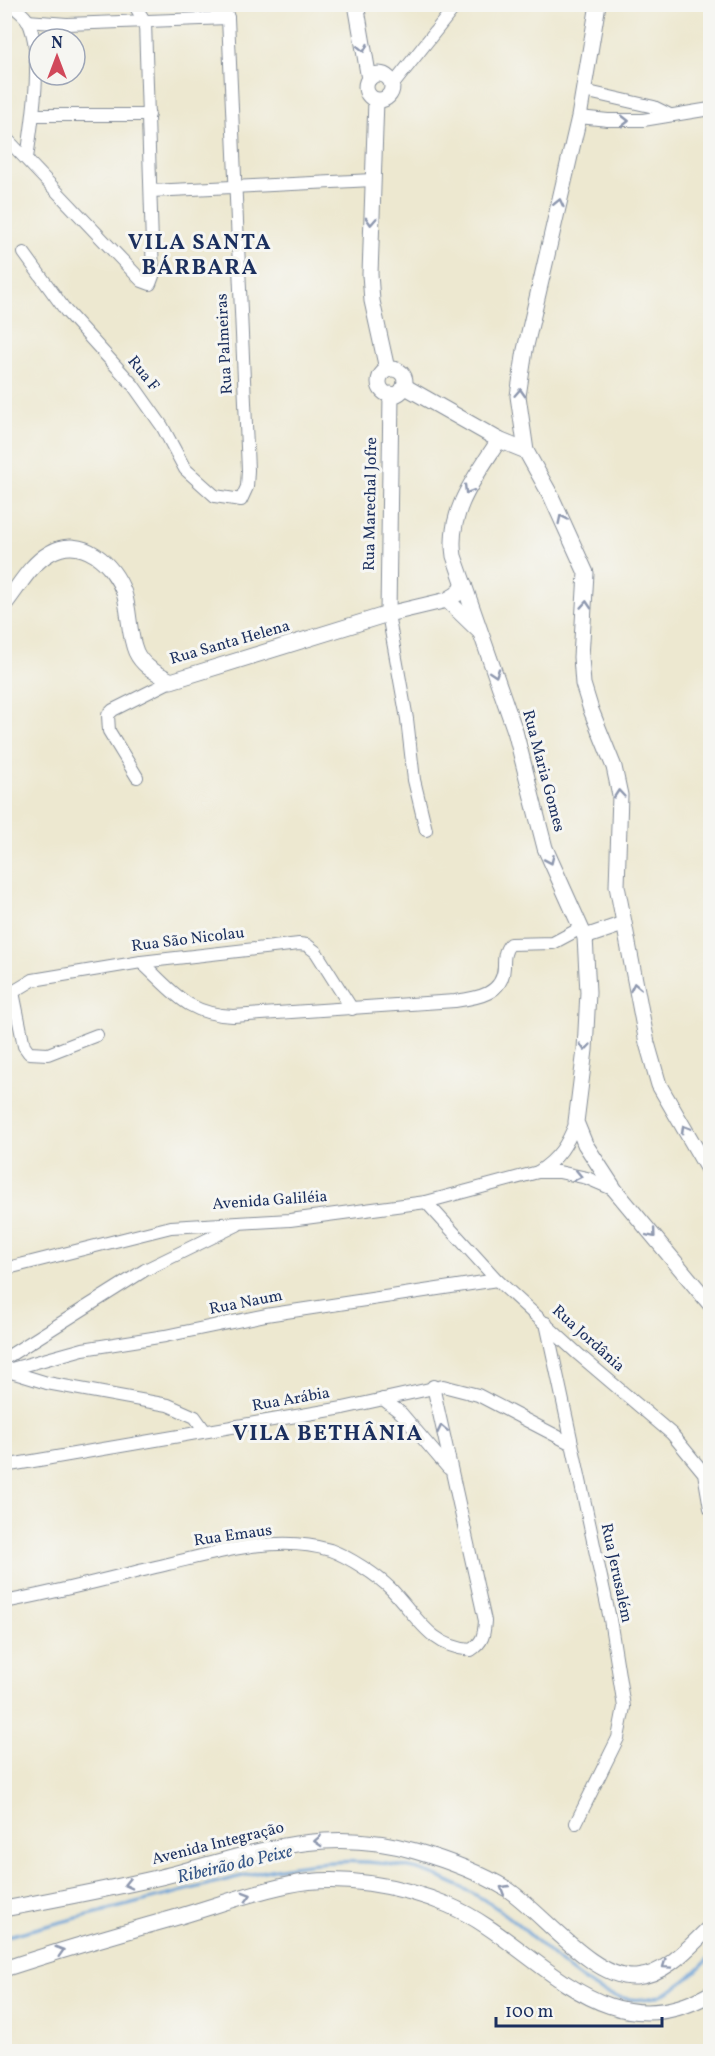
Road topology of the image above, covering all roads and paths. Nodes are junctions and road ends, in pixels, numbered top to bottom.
1 (11, 4) edge
2 (134, 4) edge
3 (224, 4) edge
4 (356, 4) edge
5 (457, 4) edge
6 (598, 4) edge
7 (228, 18) junction
8 (27, 21) junction
9 (145, 22) junction
10 (369, 79) junction
11 (392, 86) junction
12 (584, 91) junction
13 (376, 100) junction
14 (711, 109) edge
15 (670, 114) junction
16 (149, 115) junction
17 (33, 116) junction
18 (579, 117) junction
19 (4, 136) edge
20 (27, 158) junction
21 (373, 180) junction
22 (235, 189) junction
23 (151, 191) junction
24 (24, 253) dead end
25 (387, 369) junction
26 (398, 390) junction
27 (499, 440) junction
28 (526, 452) junction
29 (241, 500) joint
30 (464, 584) junction
31 (447, 600) junction
32 (4, 605) edge
33 (388, 614) junction
34 (482, 634) junction
35 (171, 681) junction
36 (137, 777) dead end
37 (426, 830) dead end
38 (623, 924) junction
39 (583, 932) junction
40 (141, 962) junction
41 (13, 992) junction
42 (4, 1004) edge
43 (352, 1009) junction
44 (97, 1035) dead end
45 (576, 1122) junction
46 (538, 1172) junction
47 (711, 1173) edge
48 (615, 1190) junction
49 (426, 1202) junction
50 (243, 1222) junction
51 (4, 1269) edge
52 (496, 1280) junction
53 (711, 1304) edge
54 (546, 1323) junction
55 (6, 1367) edge
56 (433, 1386) junction
57 (383, 1399) junction
58 (205, 1431) junction
59 (570, 1443) junction
60 (4, 1466) edge
61 (707, 1469) edge
62 (451, 1471) junction
63 (711, 1508) edge
64 (6, 1601) edge
65 (576, 1823) dead end
66 (4, 1908) edge
67 (711, 1927) edge
68 (4, 1969) edge
69 (711, 1994) edge

1 - 8 street
2 - 9 street
3 - 7 street, Rua Palmeiras
4 -> 10 street
5 - 11 street
6 - 12 street
7 - 9 street
7 - 22 street, Rua Palmeiras
8 - 9 street
8 - 17 street
9 - 16 street
10 - 11 street
10 - 13 street
11 - 13 street
12 - 15 street
12 - 18 street
13 - 21 street
14 - 15 street
18 -> 15 street
16 - 17 street
16 - 23 street
17 - 20 street
28 -> 18 street
19 - 20 street
20 - 23 street
21 - 22 street
21 -> 25 street
22 - 23 street
22 - 29 street, Rua Palmeiras
24 - 29 street, Rua F
25 - 26 street
25 - 26 street
26 - 27 street
26 - 33 street, Rua Marechal Jofre
27 - 28 street
27 -> 30 street, Rua Maria Gomes
38 -> 28 street
30 - 31 street
30 - 34 street, Rua Maria Gomes
31 - 33 street, Rua Santa Helena
31 - 34 street
32 - 35 street, Rua Santa Helena
33 - 35 street, Rua Santa Helena
33 - 37 street
34 -> 39 street, Rua Maria Gomes
35 - 36 street
38 - 39 street
47 -> 38 street
39 - 43 street
39 -> 45 street, Rua Maria Gomes
40 - 41 street, Rua São Nicolau
40 - 43 street
40 - 43 street, Rua São Nicolau
41 - 42 street, Rua São Nicolau
41 - 44 street
45 - 46 street
45 - 48 street
46 -> 48 street
46 - 49 street, Avenida Galiléia
48 -> 53 street
49 - 50 street, Avenida Galiléia
49 - 52 street, Rua Jordânia
50 - 51 street, Avenida Galiléia
50 - 55 street
52 - 54 street, Rua Jordânia
52 - 55 street, Rua Naum
54 - 59 street, Rua Jerusalém
54 - 61 street, Rua Jordânia
55 - 58 street
56 - 57 street, Rua Arábia
56 - 59 street, Rua Arábia
62 -> 56 street
57 - 58 street, Rua Arábia
57 - 62 street
58 - 60 street, Rua Arábia
59 - 65 street, Rua Jerusalém
61 - 63 street, Rua Jordânia
62 - 64 street, Rua Emaus
67 -> 66 street, Avenida Integração
68 -> 69 street

